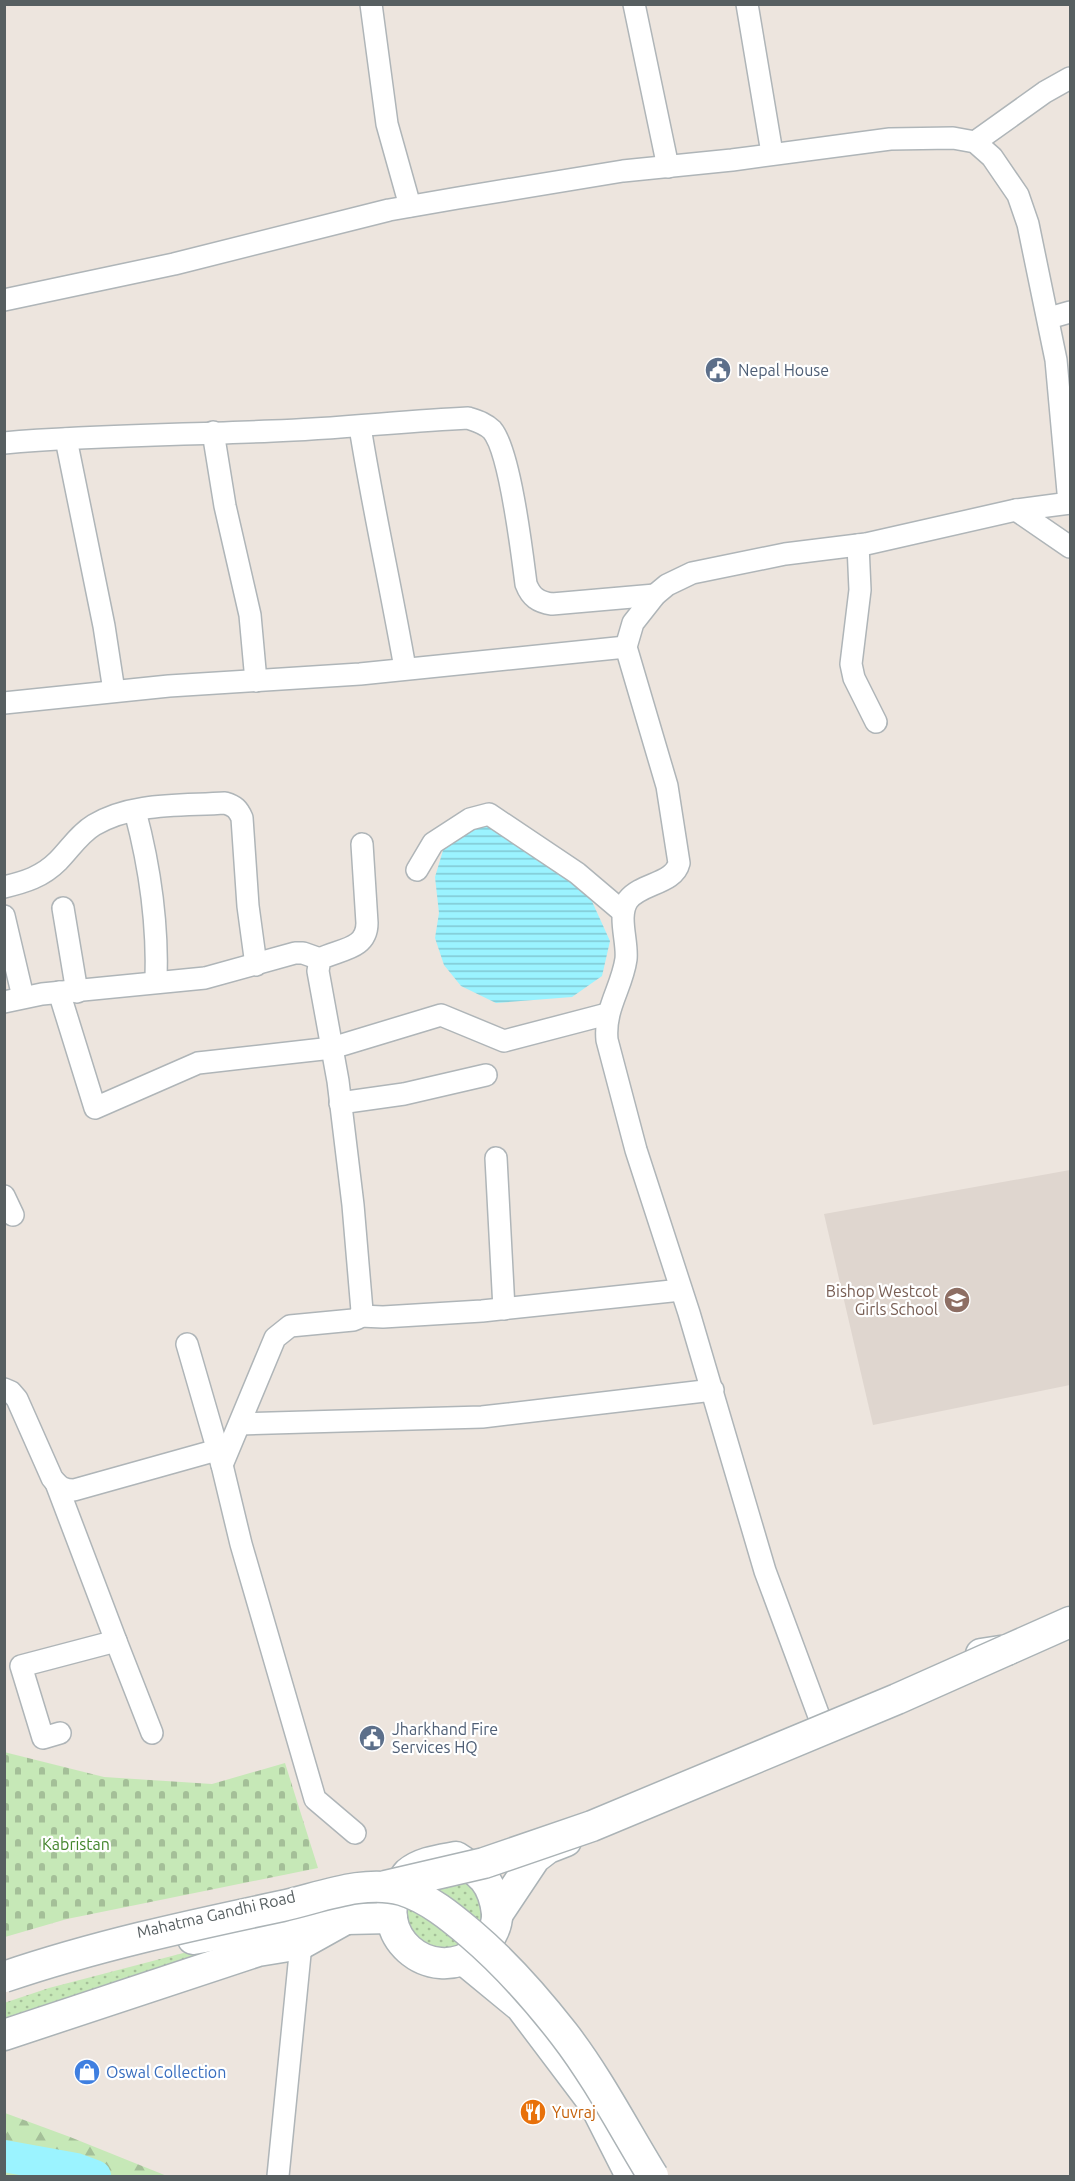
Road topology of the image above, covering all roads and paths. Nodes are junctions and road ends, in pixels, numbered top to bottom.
1 (371, 4) edge
2 (634, 4) edge
3 (747, 4) edge
4 (1071, 78) edge
5 (975, 142) junction
6 (772, 153) junction
7 (668, 167) junction
8 (410, 206) junction
9 (4, 300) edge
10 (1071, 312) edge
11 (1049, 318) junction
12 (360, 427) junction
13 (213, 432) junction
14 (66, 439) junction
15 (4, 443) edge
16 (1070, 503) edge
17 (1016, 510) junction
18 (858, 545) junction
19 (1071, 547) edge
20 (656, 595) junction
21 (627, 646) junction
22 (405, 668) junction
23 (256, 681) junction
24 (114, 691) junction
25 (4, 703) edge
26 (876, 722) dead end
27 (135, 811) junction
28 (362, 844) dead end
29 (417, 870) dead end
30 (4, 887) edge
31 (63, 908) dead end
32 (623, 912) junction
33 (4, 916) edge
34 (320, 959) junction
35 (256, 965) junction
36 (156, 982) junction
37 (68, 992) junction
38 (14, 999) edge
39 (608, 1014) junction
40 (332, 1048) junction
41 (486, 1075) dead end
42 (340, 1103) junction
43 (496, 1158) dead end
44 (681, 1290) junction
45 (504, 1309) junction
46 (360, 1316) junction
47 (187, 1344) dead end
48 (4, 1389) edge
49 (712, 1390) junction
50 (240, 1424) junction
51 (220, 1458) junction
52 (56, 1483) junction
53 (1071, 1622) edge
54 (116, 1641) junction
55 (1007, 1650) junction
56 (820, 1719) junction
57 (60, 1733) dead end
58 (152, 1733) dead end
59 (355, 1833) dead end
60 (443, 1859) junction
61 (379, 1887) junction
62 (349, 1917) junction
63 (392, 1918) junction
64 (496, 1921) junction
65 (301, 1944) junction
66 (465, 1961) junction
67 (4, 1975) edge
68 (4, 1985) edge
69 (4, 1992) edge
70 (4, 2035) edge
71 (278, 2176) edge
72 (631, 2176) edge
73 (641, 2176) edge
74 (653, 2176) edge
75 (663, 2176) edge

1 - 8 street
2 - 7 street
3 - 6 street
4 - 5 street
5 - 6 street
5 - 11 street
6 - 7 street
7 - 8 street
8 - 9 street
10 - 11 street
11 - 16 street
12 - 13 street
12 - 20 street
12 - 22 street
13 - 14 street
13 - 23 street
14 - 15 street
14 - 24 street
16 - 17 street
17 - 18 street
17 - 19 street
18 - 20 street
18 - 26 street
20 - 21 street
21 - 22 street
21 - 32 street
22 - 23 street
23 - 24 street
24 - 25 street
27 - 30 street
27 - 35 street
27 - 36 street
28 - 34 street
29 - 32 street
31 - 37 street
32 - 39 street
33 - 38 street
34 - 35 street
34 - 40 street
35 - 36 street
36 - 37 street
37 - 38 street
37 - 40 street
39 - 40 street
39 - 44 street
40 - 42 street
41 - 42 street
42 - 46 street
43 - 45 street
44 - 45 street
44 - 49 street
45 - 46 street
46 - 50 street
47 - 51 street
48 - 52 street
49 - 50 street
49 - 56 street
50 - 51 street
51 - 52 street
51 - 59 street
52 - 54 street
53 - 55 main road
54 - 57 street
54 - 58 street
55 - 56 main road
55 - 61 main road, bridge
55 - 64 main road
56 - 60 main road
60 - 63 main road
60 - 64 main road
60 - 67 main road, Mahatma Gandhi Road
61 - 67 main road, bridge
61 - 74 main road, bridge
62 - 63 main road, Mahatma Gandhi Road
62 - 65 main road
62 - 69 main road, Mahatma Gandhi Road
63 - 66 main road
64 - 66 main road
64 - 75 main road
65 - 70 main road
65 - 71 street
66 - 72 main road
68 - 73 main road

